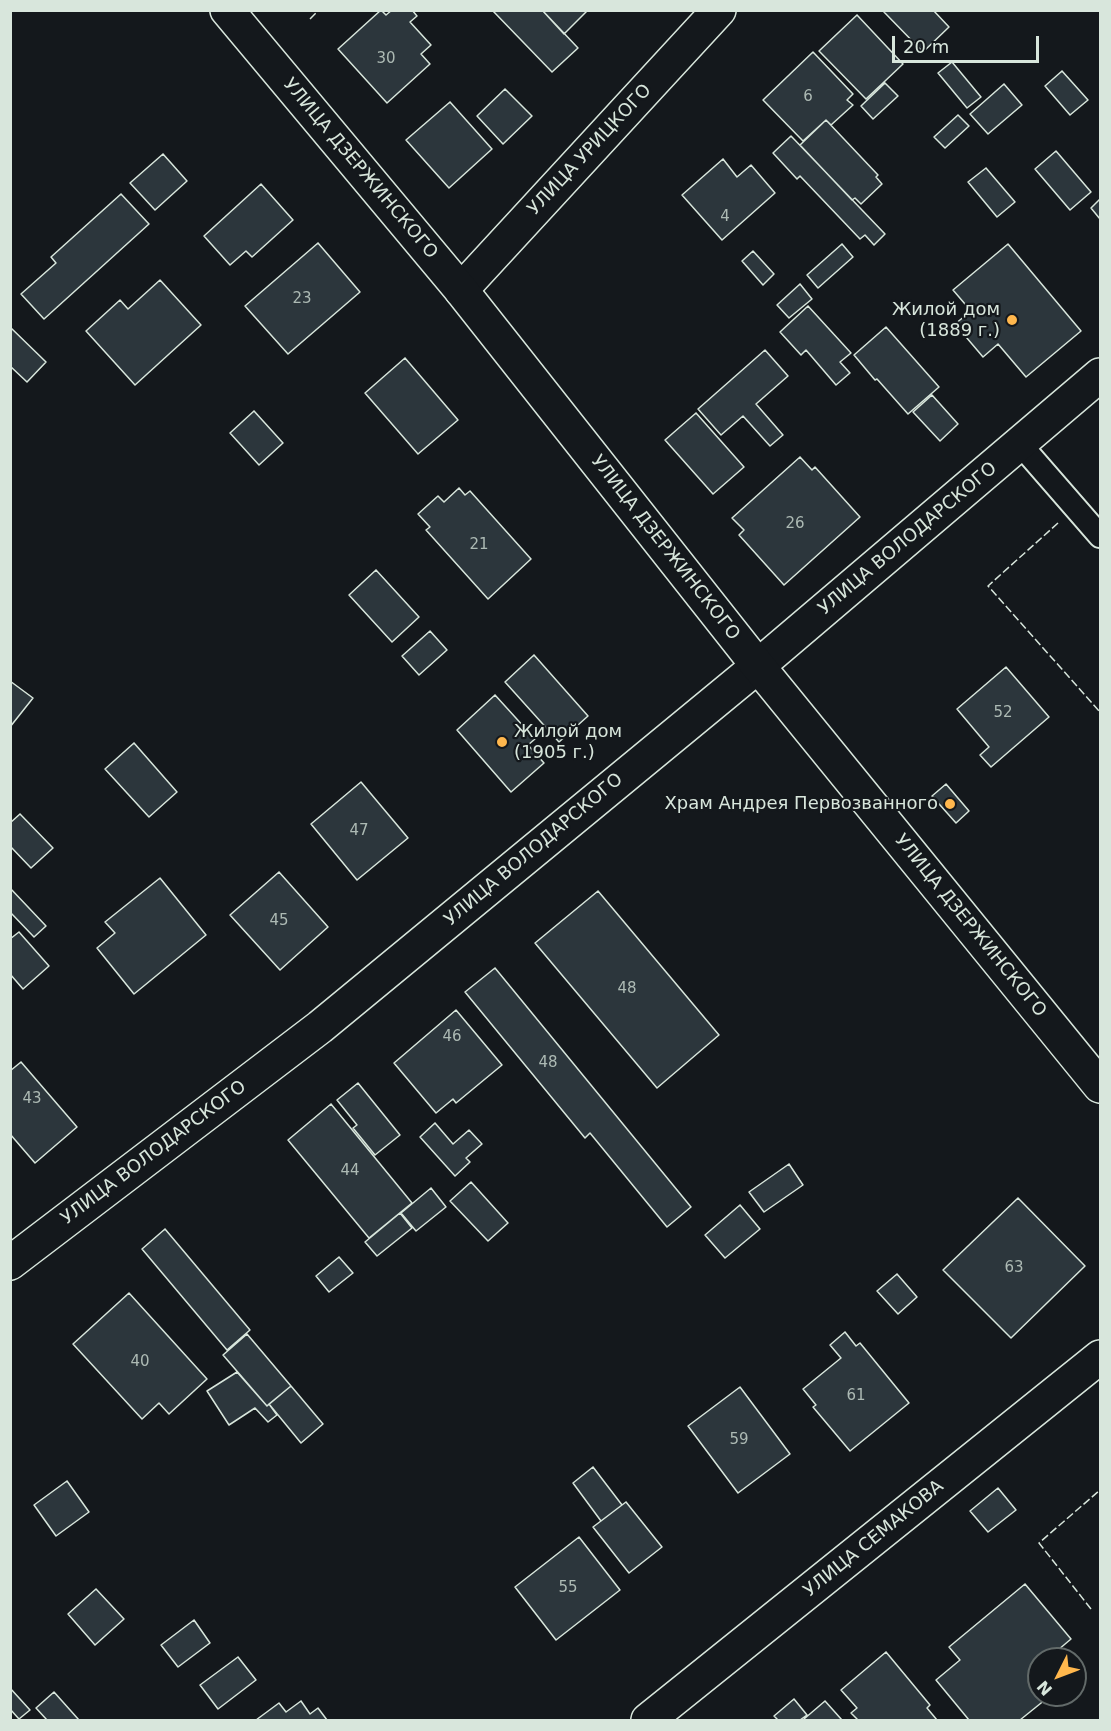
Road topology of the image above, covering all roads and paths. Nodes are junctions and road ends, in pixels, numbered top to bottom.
1 (227, 10) edge
2 (720, 10) edge
3 (461, 290) junction
4 (1101, 375) edge
5 (1020, 444) junction
6 (1101, 536) edge
7 (758, 666) junction
8 (1101, 1086) edge
9 (10, 1263) edge
10 (1101, 1357) edge
11 (648, 1720) edge

1 - 3 street, УЛИЦА ДЗЕРЖИНСКОГО
2 - 3 street, УЛИЦА УРИЦКОГО
3 - 7 street, УЛИЦА ДЗЕРЖИНСКОГО
4 - 5 street, УЛИЦА ВОЛОДАРСКОГО
5 - 6 lane
5 - 7 street, УЛИЦА ВОЛОДАРСКОГО
7 - 8 street, УЛИЦА ДЗЕРЖИНСКОГО
7 - 9 street, УЛИЦА ВОЛОДАРСКОГО
10 - 11 street, УЛИЦА СЕМАКОВА

